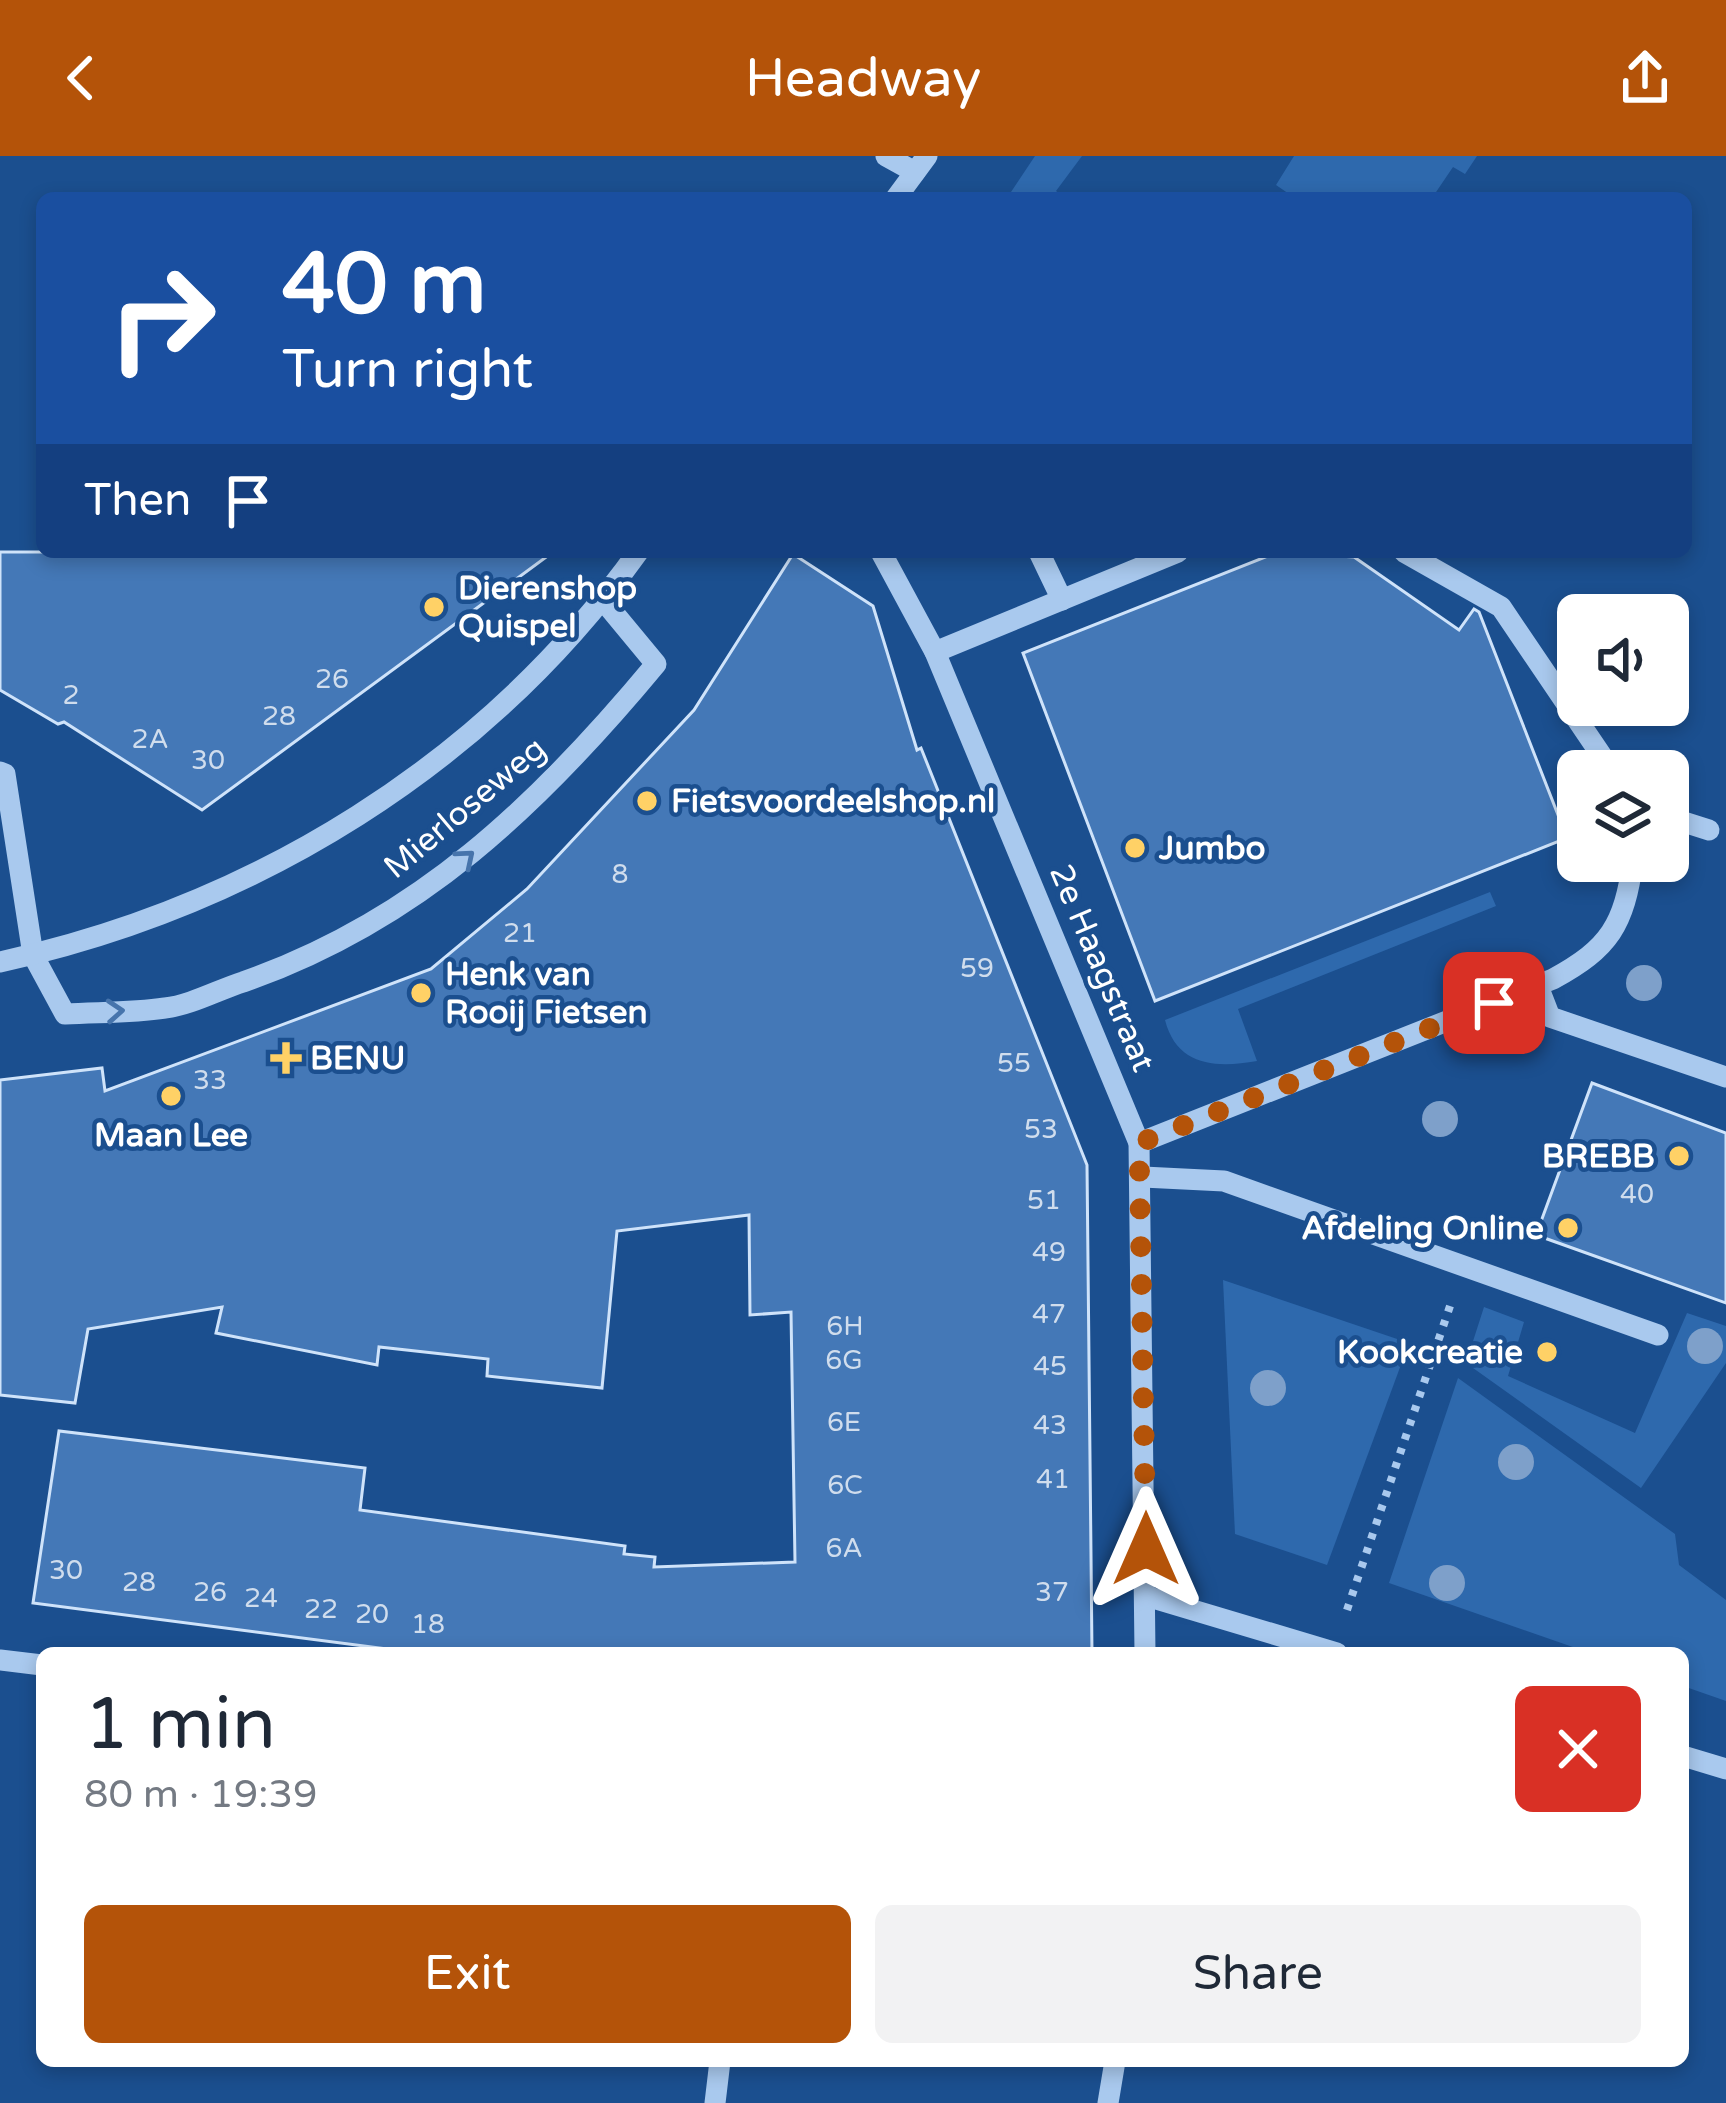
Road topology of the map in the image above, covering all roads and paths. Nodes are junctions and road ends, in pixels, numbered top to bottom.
1 (886, 156) edge
2 (921, 164) edge
3 (900, 192) edge
4 (634, 558) edge
5 (884, 558) edge
6 (1042, 558) edge
7 (1164, 558) edge
8 (1415, 558) edge
9 (603, 600) junction
10 (1062, 600) junction
11 (935, 652) junction
12 (1598, 750) edge
13 (0, 772) edge
14 (1689, 824) edge
15 (1708, 830) dead end
16 (1630, 882) edge
17 (33, 955) junction
18 (0, 962) edge
19 (1538, 986) junction
20 (1726, 1077) edge
21 (1139, 1143) junction
22 (1143, 1177) junction
23 (1464, 1266) junction
24 (1658, 1335) dead end
25 (1146, 1596) junction
26 (1145, 1647) edge
27 (1318, 1647) edge
28 (1337, 1647) edge
29 (0, 1660) edge
30 (36, 1664) edge
31 (1689, 1758) edge
32 (1726, 1769) edge
33 (719, 2067) edge
34 (1114, 2067) edge
35 (715, 2103) edge
36 (1108, 2103) edge

1 - 2 street
2 - 3 street
4 - 9 street, Mierloseweg
5 - 11 street, 2e Haagstraat
6 - 10 street
7 - 10 street
8 - 12 street
9 - 17 street, Mierloseweg
17 -> 9 street, Mierloseweg
10 - 11 street
11 - 21 street, 2e Haagstraat
13 - 17 street
14 - 15 street
16 - 19 street
17 - 18 street, Mierloseweg
19 - 20 street
19 - 21 street
21 - 22 street, 2e Haagstraat
22 - 23 street
22 - 25 street, 2e Haagstraat
23 - 24 street
23 - 28 path
25 - 26 street, 2e Haagstraat
25 - 27 street
29 - 30 street
31 - 32 street
33 - 35 street
34 - 36 street

